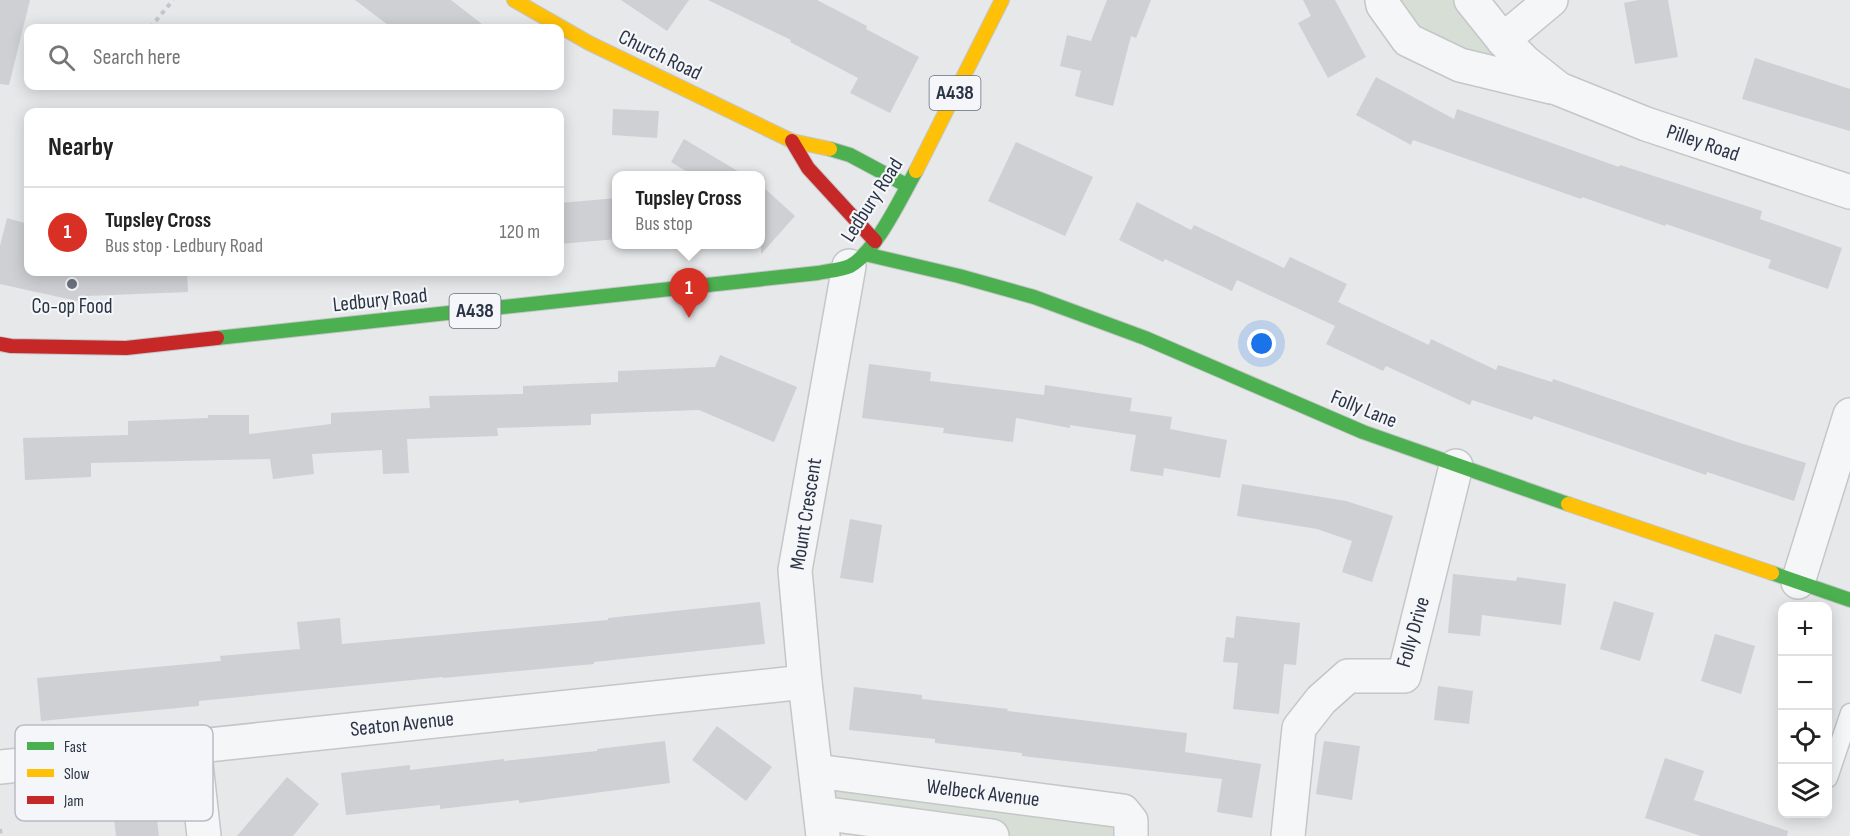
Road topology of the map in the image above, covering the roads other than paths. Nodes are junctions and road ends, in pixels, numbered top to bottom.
1 (513, 0) edge
2 (1002, 0) edge
3 (1382, 0) edge
4 (1471, 0) edge
5 (1551, 0) edge
6 (555, 24) edge
7 (564, 29) edge
8 (1503, 40) junction
9 (1559, 89) junction
10 (792, 141) junction
11 (906, 185) junction
12 (1850, 192) edge
13 (876, 241) junction
14 (857, 260) junction
15 (0, 344) edge
16 (1850, 415) edge
17 (1456, 466) junction
18 (1798, 582) junction
19 (1850, 600) edge
20 (805, 682) junction
21 (1850, 713) edge
22 (213, 744) edge
23 (1832, 764) edge
24 (15, 765) edge
25 (0, 767) edge
26 (816, 771) junction
27 (202, 821) edge
28 (822, 824) edge
29 (204, 836) edge
30 (992, 836) edge
31 (1131, 836) edge
32 (1288, 836) edge

1 - 6 main road, Church Road
2 - 11 main road, Ledbury Road / A438
3 - 9 street, Pilley Road
4 - 8 street, Pilley Road
5 - 8 street
7 - 10 main road, Church Road
8 - 9 street, Pilley Road
9 - 12 street, Pilley Road
10 - 11 main road, Church Road
10 - 13 main road
11 - 13 main road, Ledbury Road / A438
13 - 14 main road, Ledbury Road / A438
14 - 15 main road, Ledbury Road / A438
14 - 17 main road, Folly Lane
14 - 20 street, Mount Crescent
16 - 18 street
17 - 18 main road, Folly Lane
17 - 32 street, Folly Drive
18 - 19 main road, Folly Lane
20 - 22 street, Seaton Avenue
20 - 26 street, Mount Crescent
21 - 23 lane
24 - 25 street, Seaton Avenue
26 - 28 street, Mount Crescent
26 - 31 street, Welbeck Avenue
27 - 29 street
28 - 30 street, Welbeck Avenue

